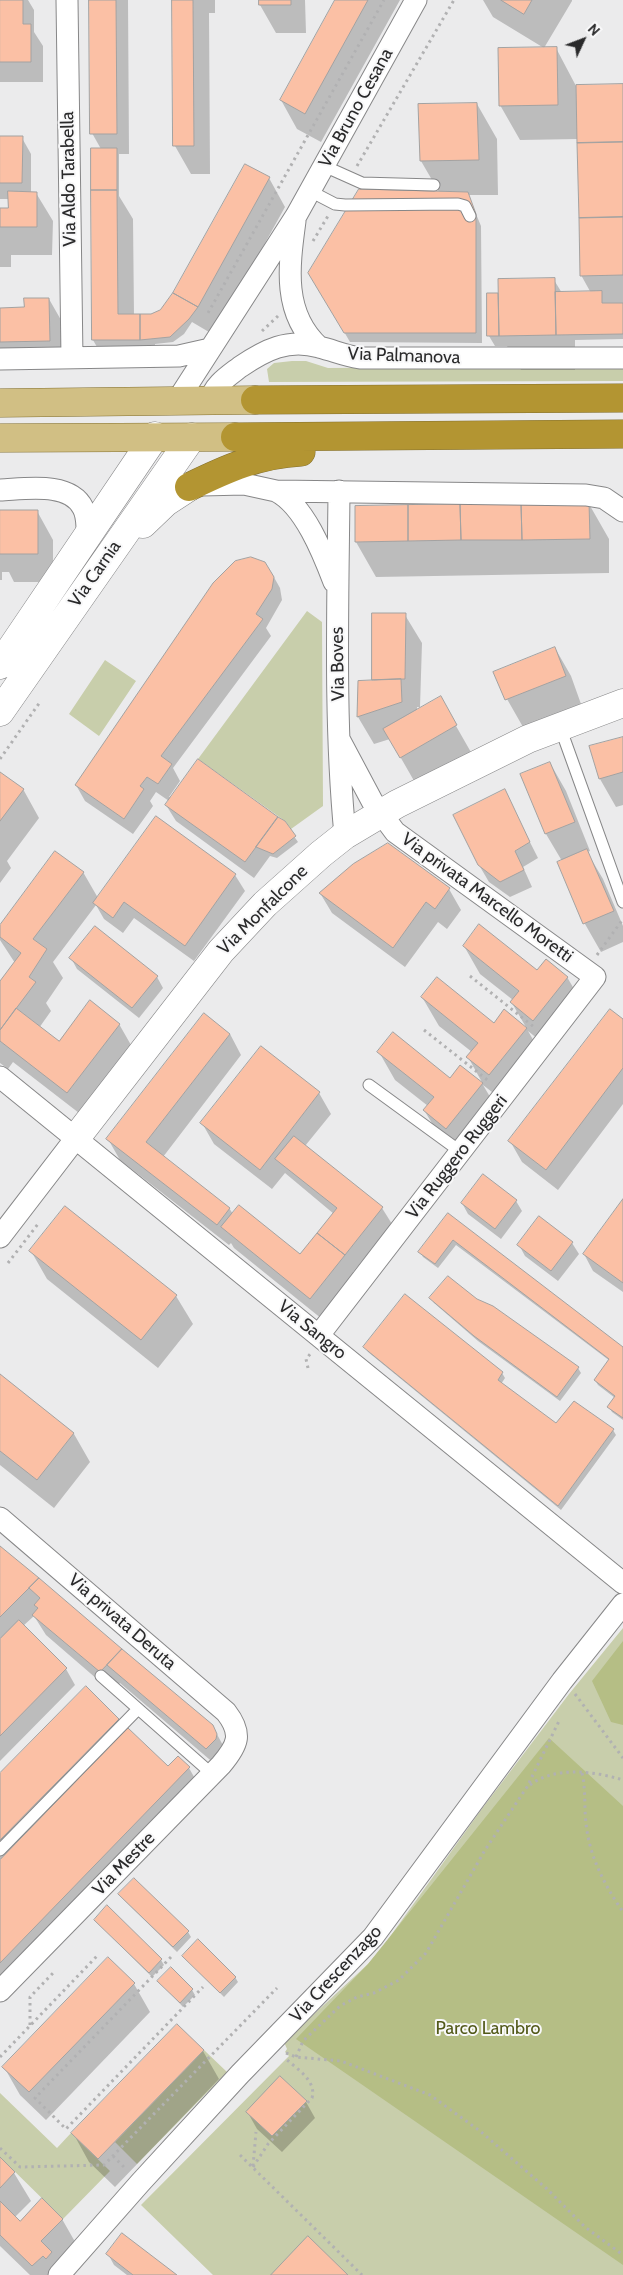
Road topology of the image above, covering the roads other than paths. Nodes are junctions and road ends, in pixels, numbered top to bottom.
1 (67, 0) edge
2 (416, 0) edge
3 (324, 166) junction
4 (434, 185) dead end
5 (310, 191) junction
6 (296, 216) junction
7 (470, 216) dead end
8 (320, 347) junction
9 (210, 349) junction
10 (72, 358) junction
11 (623, 358) edge
12 (0, 359) edge
13 (623, 398) edge
14 (255, 400) joint
15 (177, 401) junction
16 (210, 401) junction
17 (0, 403) edge
18 (623, 434) edge
19 (155, 436) junction
20 (459, 436) junction
21 (192, 437) junction
22 (235, 437) joint
23 (0, 438) edge
24 (189, 487) junction
25 (0, 490) edge
26 (276, 491) junction
27 (339, 491) junction
28 (623, 511) edge
29 (88, 535) junction
30 (98, 570) junction
31 (336, 589) junction
32 (0, 665) edge
33 (623, 703) edge
34 (0, 712) edge
35 (559, 726) junction
36 (339, 739) junction
37 (380, 813) junction
38 (345, 836) junction
39 (623, 902) edge
40 (594, 980) joint
41 (0, 1077) edge
42 (369, 1085) dead end
43 (76, 1138) junction
44 (461, 1152) junction
45 (0, 1237) edge
46 (315, 1344) junction
47 (0, 1518) edge
48 (623, 1583) edge
49 (623, 1604) edge
50 (101, 1676) dead end
51 (138, 1709) junction
52 (237, 1732) joint
53 (212, 1774) junction
54 (0, 1850) edge
55 (0, 1991) edge
56 (60, 2275) edge

1 - 10 street, Via Aldo Tarabella
2 - 3 street, Via Bruno Cesana
3 - 4 lane
3 - 5 street, Via Bruno Cesana
5 - 6 street, Via Bruno Cesana
5 - 7 lane
6 - 8 street, Via Bruno Cesana
6 - 9 street, Via Bruno Cesana
8 - 11 street, Via Palmanova
8 - 16 street, Via Palmanova
9 - 10 street
9 - 15 street, Via Bruno Cesana
10 - 12 street
13 - 14 highway
14 - 16 main road
15 - 16 main road
15 - 17 main road
15 - 19 main road
16 - 21 main road, Via Palmanova
18 - 20 highway
19 - 21 main road
19 - 23 main road
19 - 29 street, Via Carnia
20 - 22 highway
20 - 24 highway
21 - 22 main road
21 - 30 street, Via Carnia
24 - 26 street
24 - 30 street
25 - 29 street
26 - 27 street
26 - 31 street, Via Boves
27 - 28 street
27 - 31 street, Via Boves
29 - 32 street, Via Carnia
30 - 34 street, Via Carnia
31 - 36 street, Via Boves
33 - 35 street, Via Monfalcone
35 - 37 street, Via Monfalcone
35 - 39 lane
36 - 37 street, Via Boves
36 - 38 street, Via Boves
37 - 38 street, Via Monfalcone
37 - 40 street, Via privata Marcello Moretti
38 - 43 street, Via Monfalcone
40 - 44 street, Via Ruggero Ruggeri
41 - 43 street, Via Sangro
42 - 44 lane
43 - 45 street, Via Monfalcone
43 - 46 street, Via Sangro
44 - 46 street, Via Ruggero Ruggeri
46 - 48 street, Via Sangro
47 - 52 street, Via privata Deruta
49 - 56 street, Via Crescenzago
50 - 51 lane
51 - 53 lane
51 - 54 lane
52 - 53 street, Via Mestre
53 - 55 street, Via Mestre

